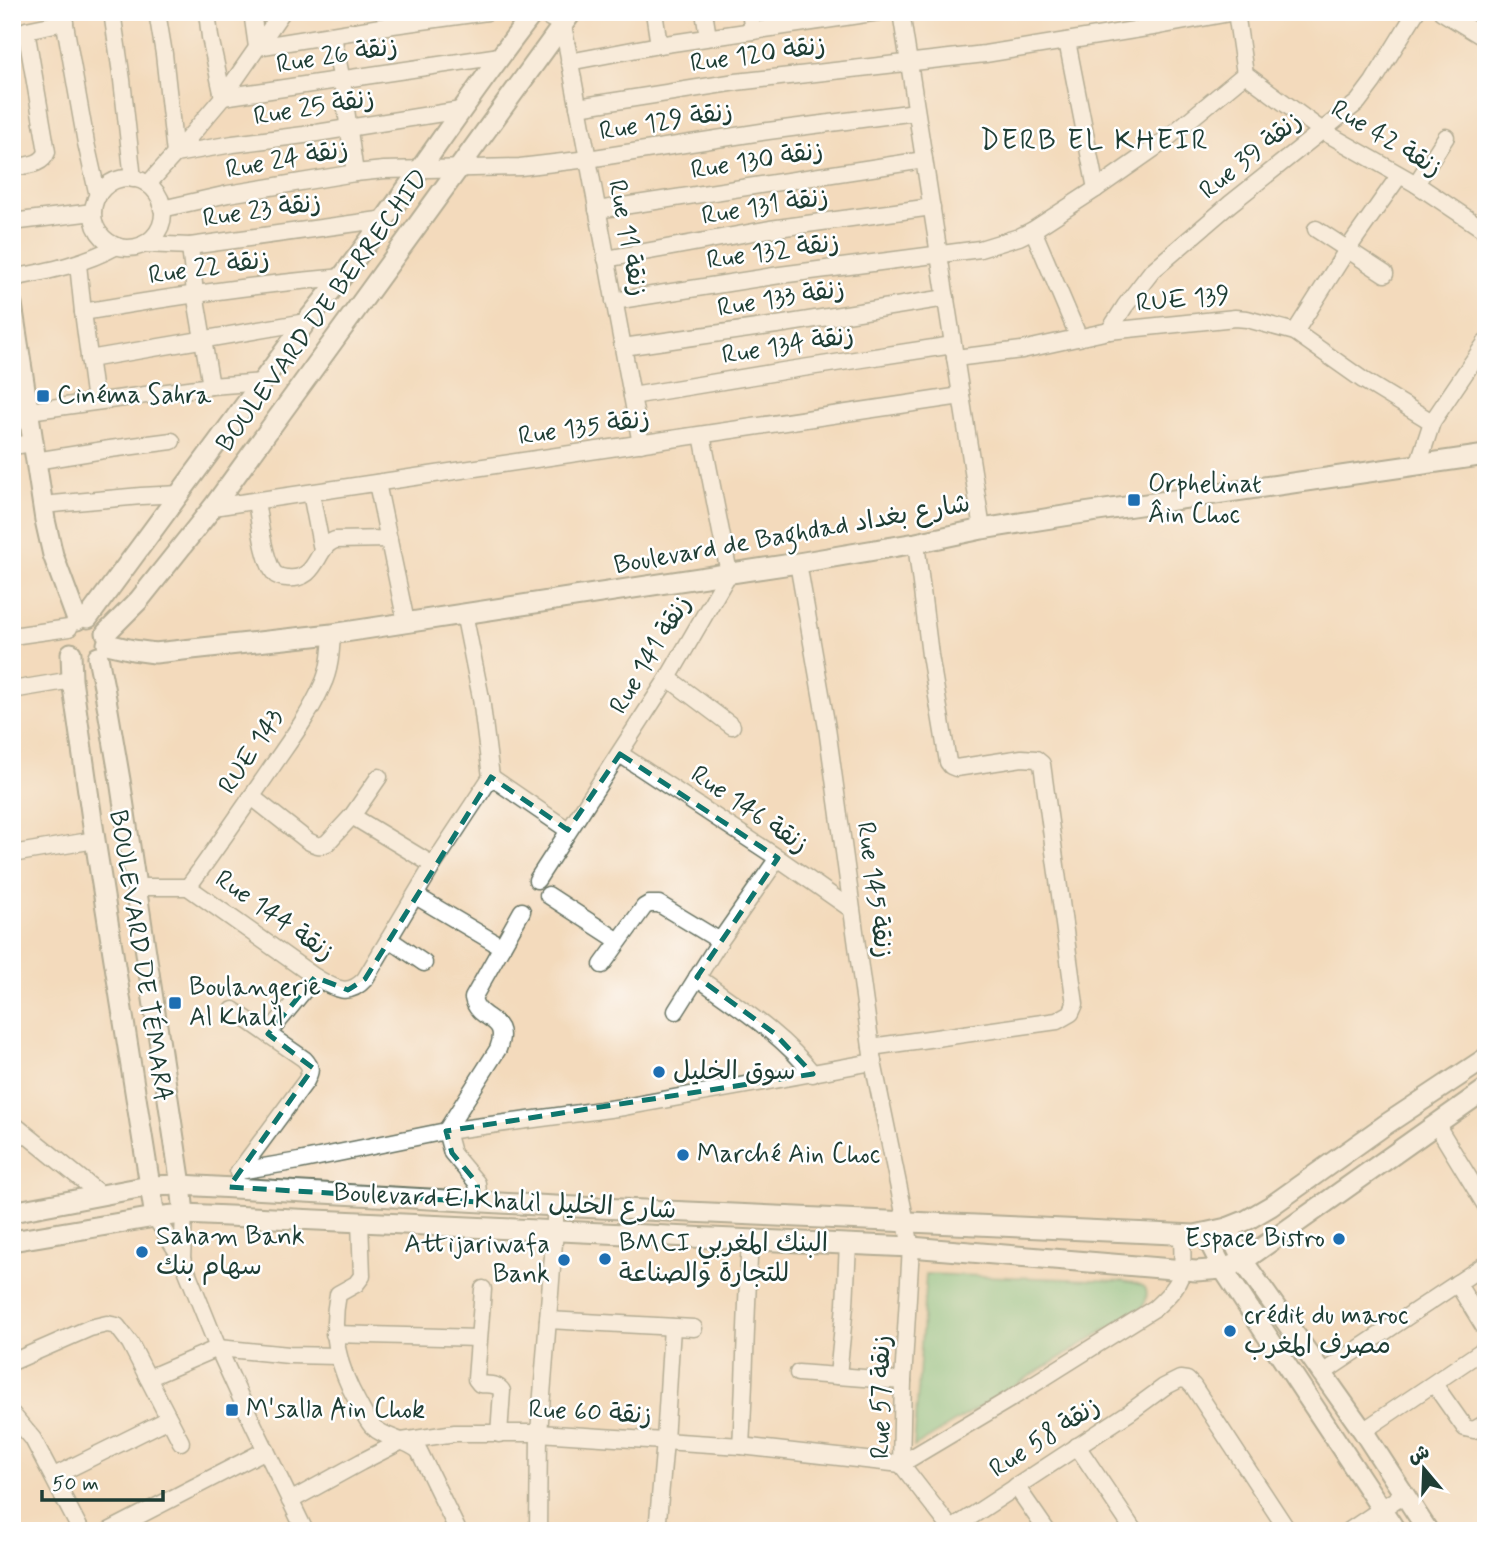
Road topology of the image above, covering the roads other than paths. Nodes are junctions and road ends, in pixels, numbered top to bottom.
1 (112, 12) edge
2 (158, 12) edge
3 (206, 12) edge
4 (252, 12) edge
5 (282, 12) edge
6 (487, 12) edge
7 (537, 12) edge
8 (654, 12) edge
9 (704, 12) edge
10 (750, 12) edge
11 (879, 12) edge
12 (901, 12) edge
13 (1235, 12) edge
14 (1416, 12) edge
15 (1442, 12) edge
16 (846, 14) edge
17 (64, 17) edge
18 (799, 18) edge
19 (568, 19) edge
20 (1158, 19) edge
21 (753, 31) junction
22 (333, 36) junction
23 (708, 37) junction
24 (1486, 39) edge
25 (1067, 41) junction
26 (659, 45) junction
27 (257, 47) junction
28 (500, 56) junction
29 (909, 61) junction
30 (569, 62) junction
31 (1245, 74) junction
32 (342, 81) junction
33 (223, 97) junction
34 (578, 107) junction
35 (461, 110) junction
36 (916, 112) junction
37 (348, 127) junction
38 (1321, 130) junction
39 (1446, 137) dead end
40 (176, 155) junction
41 (588, 159) junction
42 (924, 160) junction
43 (12, 168) edge
44 (460, 168) junction
45 (422, 169) junction
46 (355, 173) junction
47 (1399, 176) junction
48 (140, 182) junction
49 (1416, 184) junction
50 (1096, 189) junction
51 (98, 196) junction
52 (932, 207) junction
53 (162, 209) junction
54 (597, 210) junction
55 (93, 212) junction
56 (386, 219) junction
57 (12, 222) edge
58 (1316, 229) dead end
59 (1485, 229) edge
60 (1033, 230) junction
61 (144, 244) junction
62 (117, 246) junction
63 (190, 246) junction
64 (1347, 250) junction
65 (940, 253) junction
66 (606, 259) junction
67 (78, 264) junction
68 (1385, 274) dead end
69 (344, 277) junction
70 (12, 278) edge
71 (195, 293) junction
72 (946, 298) junction
73 (614, 301) junction
74 (12, 304) edge
75 (83, 312) junction
76 (306, 322) junction
77 (1109, 331) junction
78 (1295, 332) junction
79 (1079, 338) junction
80 (203, 340) junction
81 (1486, 342) edge
82 (623, 347) junction
83 (16, 348) edge
84 (954, 352) junction
85 (89, 359) junction
86 (263, 382) junction
87 (211, 386) junction
88 (632, 396) junction
89 (961, 396) junction
90 (96, 401) junction
91 (29, 411) junction
92 (1432, 422) junction
93 (702, 435) junction
94 (172, 441) dead end
95 (641, 444) junction
96 (12, 446) edge
97 (34, 452) junction
98 (1486, 455) edge
99 (1418, 465) junction
100 (377, 483) junction
101 (311, 493) junction
102 (180, 494) junction
103 (256, 501) junction
104 (42, 505) junction
105 (213, 508) junction
106 (982, 529) junction
107 (389, 539) junction
108 (916, 543) junction
109 (322, 550) junction
110 (798, 563) junction
111 (729, 573) junction
112 (464, 613) junction
113 (78, 622) junction
114 (407, 622) junction
115 (332, 634) junction
116 (12, 636) edge
117 (104, 645) junction
118 (71, 653) junction
119 (668, 678) junction
120 (72, 680) junction
121 (12, 691) edge
122 (732, 726) dead end
123 (620, 754) junction
124 (379, 777) dead end
125 (491, 777) junction
126 (252, 797) junction
127 (352, 816) junction
128 (568, 830) junction
129 (95, 840) junction
130 (12, 854) edge
131 (778, 858) junction
132 (433, 865) junction
133 (537, 880) dead end
134 (136, 887) junction
135 (188, 887) junction
136 (548, 895) dead end
137 (416, 896) junction
138 (851, 909) junction
139 (522, 911) dead end
140 (389, 939) junction
141 (619, 941) junction
142 (720, 941) junction
143 (502, 947) junction
144 (424, 963) dead end
145 (602, 965) dead end
146 (315, 977) junction
147 (697, 977) junction
148 (233, 1010) dead end
149 (676, 1011) dead end
150 (268, 1034) junction
151 (872, 1055) junction
152 (1486, 1058) edge
153 (813, 1074) junction
154 (1486, 1089) edge
155 (12, 1123) edge
156 (1436, 1124) junction
157 (1385, 1125) junction
158 (446, 1131) junction
159 (1401, 1148) junction
160 (234, 1179) junction
161 (181, 1185) junction
162 (149, 1186) junction
163 (102, 1195) junction
164 (479, 1202) junction
165 (555, 1206) junction
166 (1486, 1206) edge
167 (12, 1212) edge
168 (184, 1213) junction
169 (155, 1217) junction
170 (360, 1221) junction
171 (906, 1223) junction
172 (1227, 1228) junction
173 (555, 1230) junction
174 (1205, 1234) junction
175 (1182, 1236) junction
176 (750, 1240) junction
177 (12, 1241) edge
178 (848, 1244) junction
179 (911, 1247) junction
180 (182, 1259) junction
181 (1243, 1261) junction
182 (1486, 1264) edge
183 (1223, 1269) junction
184 (1183, 1270) junction
185 (1457, 1283) junction
186 (483, 1289) dead end
187 (548, 1320) junction
188 (672, 1326) junction
189 (694, 1328) dead end
190 (1486, 1330) edge
191 (334, 1334) junction
192 (478, 1338) junction
193 (218, 1348) junction
194 (1486, 1348) edge
195 (338, 1356) junction
196 (12, 1362) edge
197 (798, 1373) dead end
198 (1321, 1374) junction
199 (838, 1376) junction
200 (148, 1378) junction
201 (903, 1381) junction
202 (1434, 1384) junction
203 (14, 1418) edge
204 (169, 1419) junction
205 (1486, 1423) edge
206 (1363, 1432) junction
207 (539, 1433) junction
208 (499, 1434) junction
209 (402, 1441) junction
210 (665, 1441) junction
211 (181, 1442) dead end
212 (741, 1446) junction
213 (1077, 1446) junction
214 (266, 1450) junction
215 (901, 1464) junction
216 (54, 1476) junction
217 (1016, 1486) junction
218 (1405, 1494) junction
219 (290, 1501) junction
220 (1382, 1509) junction
221 (138, 1524) edge
222 (953, 1530) edge
223 (81, 1531) edge
224 (109, 1531) edge
225 (305, 1531) edge
226 (458, 1531) edge
227 (538, 1531) edge
228 (657, 1531) edge
229 (1047, 1531) edge
230 (1134, 1531) edge
231 (1288, 1531) edge
232 (1349, 1531) edge
233 (1396, 1531) edge
234 (1428, 1531) edge

1 - 48 street
2 - 40 street
3 - 33 street
4 - 27 street
5 - 27 street
6 - 22 street
7 - 19 street
7 - 28 street, BOULEVARD DE BERRECHID
8 - 26 street
9 - 23 street
10 - 21 street
11 - 16 street
12 - 29 street
13 - 20 street, Rue 120 زنقة
13 - 31 street
14 - 38 street, Rue 39 زنقة
15 - 24 street
16 - 18 street
17 - 43 street
17 - 51 street
18 - 21 street
19 - 30 street, Rue 11 زنقة
19 - 44 street, BOULEVARD DE BERRECHID
20 - 25 street, Rue 120 زنقة
21 - 23 street
22 - 27 street
22 - 32 street
23 - 26 street
25 - 29 street, Rue 120 زنقة
25 - 50 street
26 - 30 street
27 - 33 street
28 - 32 street, Rue 26 زنقة
28 - 35 street, BOULEVARD DE BERRECHID
29 - 34 street, Rue 120 زنقة
29 - 36 street
30 - 34 street, Rue 11 زنقة
31 - 38 street, Rue 42 زنقة
31 - 50 street, Rue 132 زنقة
32 - 33 street, Rue 26 زنقة
32 - 37 street
33 - 40 street
34 - 41 street, Rue 11 زنقة
35 - 37 street, Rue 25 زنقة
35 - 45 street, BOULEVARD DE BERRECHID
36 - 41 street, Rue 129 زنقة
36 - 42 street
37 - 40 street, Rue 25 زنقة
37 - 46 street
38 - 47 street, Rue 42 زنقة
38 - 77 street, Rue 39 زنقة
39 - 49 street
40 - 48 street
41 - 44 street, Rue 129 زنقة
41 - 54 street, Rue 11 زنقة
42 - 52 street
42 - 54 street, Rue 130 زنقة
44 - 45 street, Rue 129 زنقة
44 - 105 street, BOULEVARD DE BERRECHID
45 - 46 street, Rue 24 زنقة
45 - 56 street, BOULEVARD DE BERRECHID
46 - 53 street, Rue 24 زنقة
47 - 49 street, Rue 42 زنقة
47 - 64 street
48 - 51 street
48 - 53 street
49 - 59 street, Rue 42 زنقة
50 - 60 street, Rue 132 زنقة
51 - 55 street
52 - 65 street
52 - 66 street, Rue 131 زنقة
53 - 61 street
54 - 66 street, Rue 11 زنقة
55 - 57 street
55 - 62 street
56 - 63 street, Rue 23 زنقة
56 - 69 street, BOULEVARD DE BERRECHID
58 - 64 street
60 - 65 street, Rue 132 زنقة
60 - 79 street
61 - 62 street
61 - 63 street, Rue 23 زنقة
62 - 67 street
63 - 71 street
64 - 68 street
64 - 78 street
65 - 72 street
65 - 73 street, Rue 132 زنقة
66 - 73 street, Rue 11 زنقة
67 - 70 street
67 - 75 street
69 - 71 street, Rue 22 زنقة
69 - 76 street, BOULEVARD DE BERRECHID
71 - 75 street, Rue 22 زنقة
71 - 80 street
72 - 82 street, Rue 133 زنقة
72 - 84 street
73 - 82 street, Rue 11 زنقة
74 - 83 street
75 - 85 street
76 - 80 street
76 - 86 street, BOULEVARD DE BERRECHID
77 - 78 street, RUE 139
77 - 79 street, RUE 139
78 - 92 street, RUE 139
79 - 84 street, RUE 139
80 - 85 street
80 - 87 street
81 - 92 street
82 - 88 street, Rue 11 زنقة
83 - 91 street
84 - 88 street, Rue 134 زنقة
84 - 89 street
85 - 90 street
86 - 87 street
86 - 102 street, BOULEVARD DE BERRECHID
87 - 90 street
88 - 95 street, Rue 11 زنقة
89 - 93 street, Rue 135 زنقة
89 - 106 street
90 - 91 street
91 - 97 street
92 - 99 street
93 - 95 street, Rue 135 زنقة
93 - 111 street
94 - 97 street
95 - 100 street, Rue 135 زنقة
96 - 97 street
97 - 104 street
98 - 99 street, Boulevard de Baghdad شارع بغداد
99 - 106 street, Boulevard de Baghdad شارع بغداد
100 - 101 street, Rue 135 زنقة
100 - 107 street
101 - 103 street, Rue 135 زنقة
101 - 109 street
102 - 104 street
102 - 113 street, BOULEVARD DE BERRECHID
103 - 105 street, Rue 135 زنقة
103 - 109 street
104 - 113 street
105 - 117 street, BOULEVARD DE BERRECHID
106 - 108 street, Boulevard de Baghdad شارع بغداد
107 - 109 street
107 - 114 street
108 - 110 street, Boulevard de Baghdad شارع بغداد
108 - 151 street
110 - 111 street, Boulevard de Baghdad شارع بغداد
110 - 138 street, Rue 145 زنقة
111 - 112 street, Boulevard de Baghdad شارع بغداد
111 - 119 street, Rue 141 زنقة
112 - 114 street, Boulevard de Baghdad شارع بغداد
112 - 125 street
113 - 116 street
113 - 117 street
113 - 118 street
114 - 115 street, Boulevard de Baghdad شارع بغداد
115 - 117 street, Boulevard de Baghdad شارع بغداد
115 - 126 street, RUE 143
117 - 118 street
117 - 134 street, BOULEVARD DE TÉMARA
118 - 120 street, BOULEVARD DE TÉMARA
119 - 122 street
119 - 123 street, Rue 141 زنقة
120 - 121 street
120 - 129 street, BOULEVARD DE TÉMARA
123 - 128 street, Rue 141 زنقة
123 - 131 street, Rue 146 زنقة
124 - 127 street
125 - 128 street
125 - 132 street, Rue 144 زنقة
126 - 127 street
126 - 135 street, RUE 143
127 - 132 street
128 - 133 street, Rue 141 زنقة
129 - 130 street
129 - 162 street, BOULEVARD DE TÉMARA
131 - 138 street, Rue 146 زنقة
131 - 142 street
132 - 137 street, Rue 144 زنقة
134 - 135 street, Rue 144 زنقة
134 - 161 street, BOULEVARD DE TÉMARA
135 - 146 street, Rue 144 زنقة
136 - 141 street
137 - 140 street, Rue 144 زنقة
137 - 143 street
138 - 151 street, Rue 145 زنقة
139 - 143 street
140 - 144 street
140 - 146 street, Rue 144 زنقة
141 - 142 street
141 - 145 street
142 - 147 street
143 - 158 street
146 - 150 street
147 - 149 street
147 - 153 street
148 - 150 street
150 - 160 street
151 - 153 street
151 - 171 street, Rue 145 زنقة
152 - 157 street, Boulevard El Khalil شارع الخليل
153 - 158 street
154 - 156 street, Boulevard El Khalil شارع الخليل
155 - 163 street
156 - 159 street, Boulevard El Khalil شارع الخليل
156 - 166 street
157 - 159 street
157 - 172 street, Boulevard El Khalil شارع الخليل
158 - 160 street
158 - 164 street
159 - 181 street, Boulevard El Khalil شارع الخليل
160 - 161 street, Boulevard El Khalil شارع الخليل
160 - 164 street, Boulevard El Khalil شارع الخليل
161 - 162 street, Boulevard El Khalil شارع الخليل
161 - 168 street, BOULEVARD DE TÉMARA
162 - 163 street, Boulevard El Khalil شارع الخليل
162 - 169 street, BOULEVARD DE TÉMARA
163 - 167 street, Boulevard El Khalil شارع الخليل
164 - 165 street, Boulevard El Khalil شارع الخليل
165 - 171 street, Boulevard El Khalil شارع الخليل
165 - 173 street
168 - 169 street, Boulevard El Khalil شارع الخليل
168 - 170 street, Boulevard El Khalil شارع الخليل
168 - 180 street, BOULEVARD DE TÉMARA
169 - 177 street, Boulevard El Khalil شارع الخليل
169 - 180 street, BOULEVARD DE TÉMARA
170 - 173 street, Boulevard El Khalil شارع الخليل
170 - 191 street
171 - 175 street, Boulevard El Khalil شارع الخليل
171 - 179 street, Rue 57 زنقة
172 - 174 street, Boulevard El Khalil شارع الخليل
172 - 181 street
173 - 176 street, Boulevard El Khalil شارع الخليل
173 - 187 street
174 - 175 street, Boulevard El Khalil شارع الخليل
174 - 183 street
175 - 184 street
176 - 178 street, Boulevard El Khalil شارع الخليل
176 - 212 street
178 - 179 street, Boulevard El Khalil شارع الخليل
178 - 199 street
179 - 184 street, Boulevard El Khalil شارع الخليل
179 - 201 street, Rue 57 زنقة
180 - 193 street, BOULEVARD DE TÉMARA
181 - 183 street, Boulevard El Khalil شارع الخليل
181 - 198 street
182 - 185 street
183 - 184 street, Boulevard El Khalil شارع الخليل
183 - 220 street
184 - 215 street
185 - 190 street
185 - 198 street
186 - 192 street
187 - 188 street
187 - 207 street
188 - 189 street
188 - 210 street
191 - 192 street
191 - 195 street
192 - 208 street
193 - 195 street
193 - 200 street
193 - 214 street, BOULEVARD DE TÉMARA
194 - 202 street
195 - 209 street
196 - 200 street
197 - 199 street
198 - 206 street
199 - 201 street
200 - 204 street
201 - 215 street, Rue 57 زنقة
202 - 205 street
202 - 206 street
203 - 216 street
204 - 211 street
204 - 216 street
206 - 218 street
207 - 208 street, Rue 60 زنقة
207 - 210 street, Rue 60 زنقة
207 - 227 street
208 - 209 street, Rue 60 زنقة
209 - 219 street, Rue 60 زنقة
209 - 226 street
210 - 212 street, Rue 60 زنقة
210 - 228 street
212 - 215 street, Rue 60 زنقة
213 - 217 street, Rue 58 زنقة
213 - 230 street
213 - 231 street, Rue 58 زنقة
214 - 219 street, BOULEVARD DE TÉMARA
214 - 221 street
215 - 222 street, Rue 57 زنقة
216 - 223 street
217 - 222 street, Rue 58 زنقة
217 - 229 street
218 - 220 street
218 - 234 street
219 - 225 street, BOULEVARD DE TÉMARA
220 - 232 street
220 - 233 street
221 - 224 street

